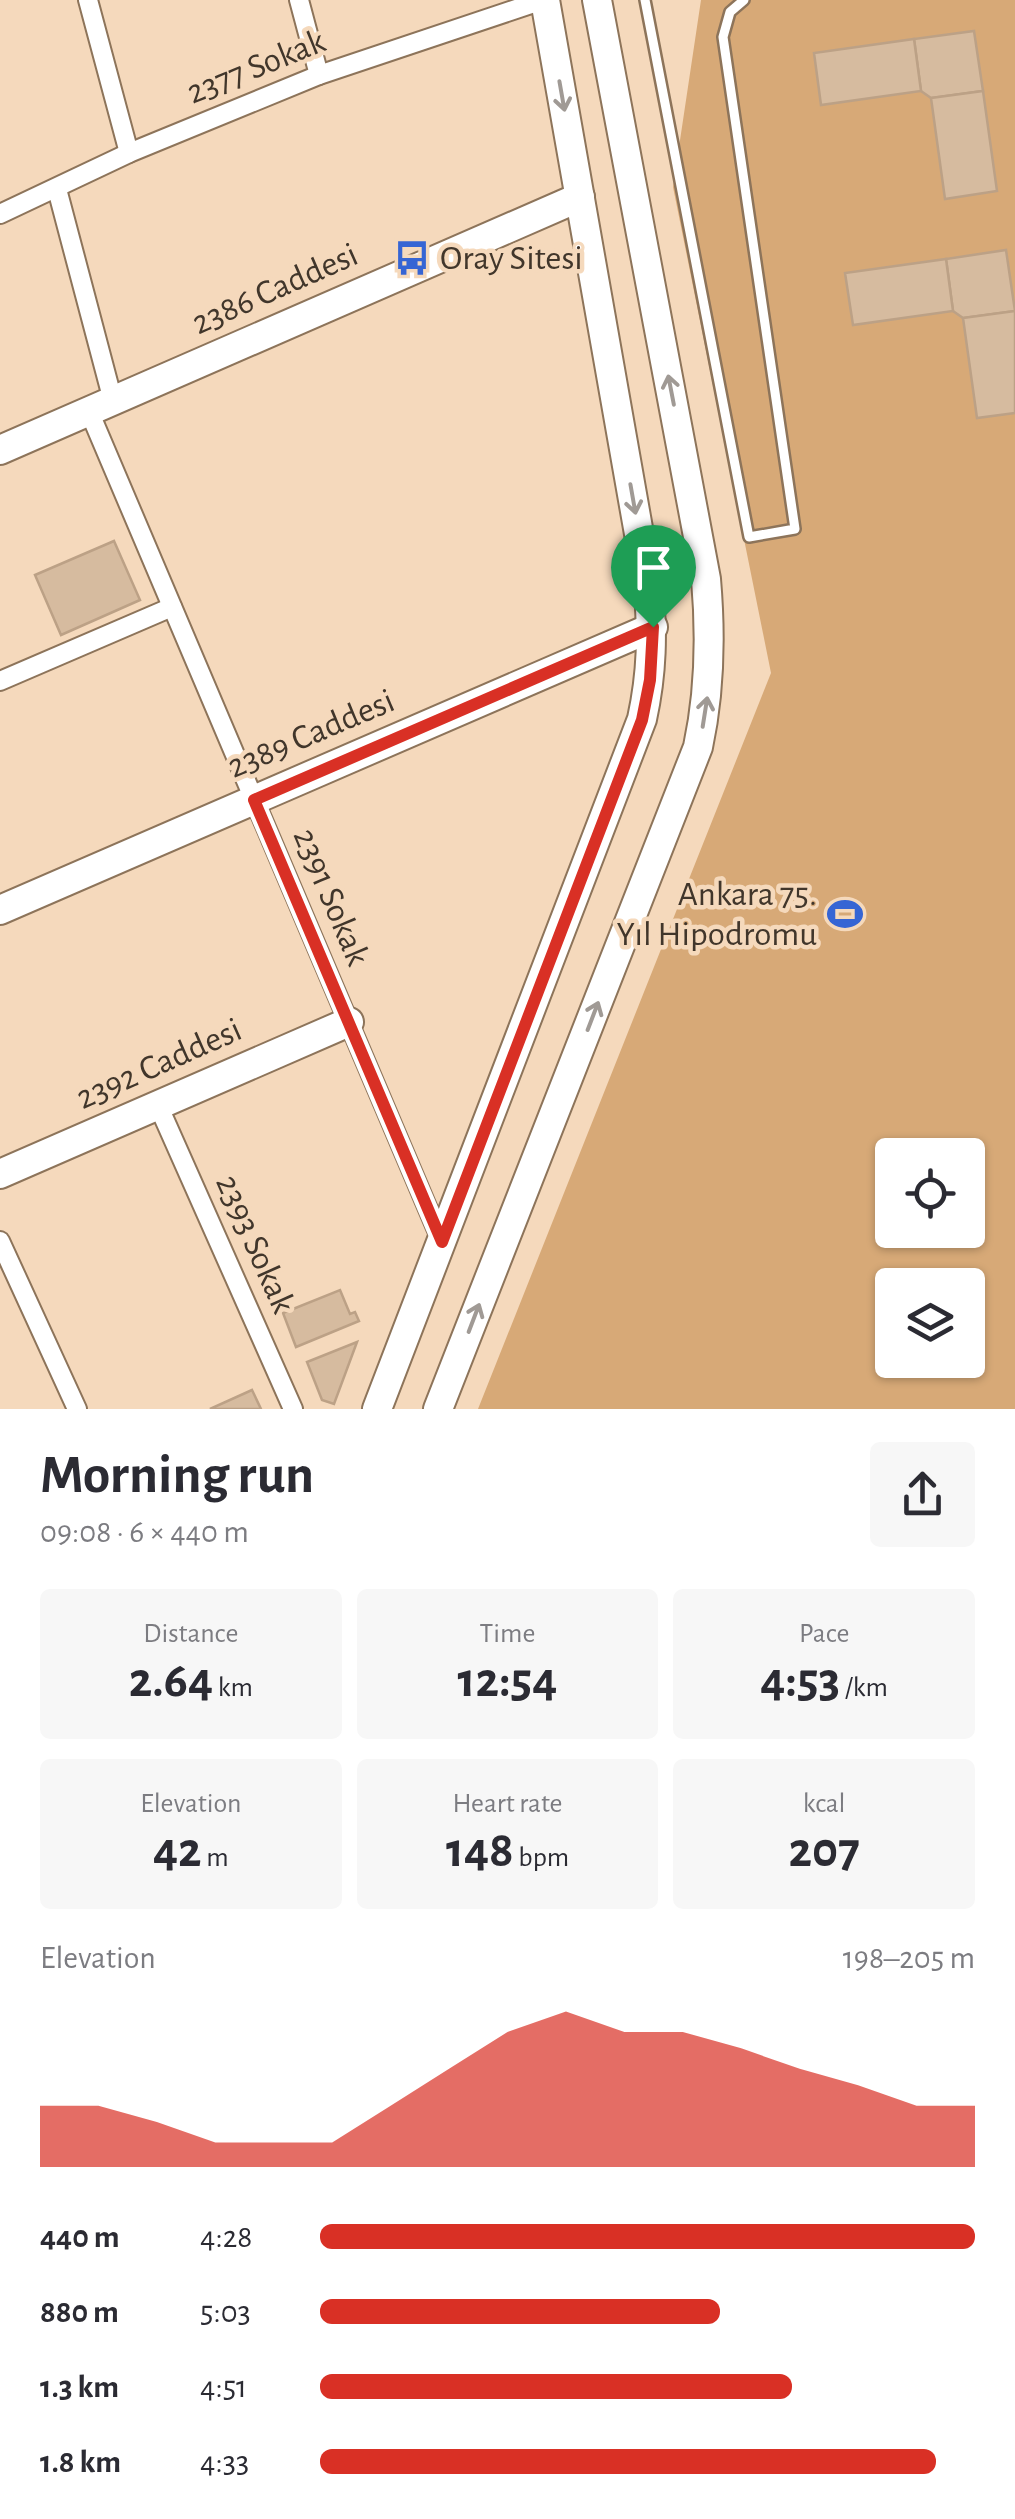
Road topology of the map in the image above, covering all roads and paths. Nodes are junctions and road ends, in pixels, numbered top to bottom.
1 (88, 0) edge
2 (299, 0) edge
3 (544, 0) edge
4 (598, 0) edge
5 (645, 0) edge
6 (744, 0) edge
7 (319, 74) junction
8 (129, 153) junction
9 (57, 189) junction
10 (580, 196) junction
11 (0, 214) edge
12 (101, 406) junction
13 (0, 450) edge
14 (172, 607) junction
15 (653, 627) junction
16 (0, 682) edge
17 (254, 800) junction
18 (0, 910) edge
19 (348, 1022) junction
20 (158, 1105) junction
21 (0, 1174) edge
22 (0, 1241) edge
23 (442, 1242) junction
24 (77, 1409) edge
25 (293, 1409) edge
26 (377, 1409) edge
27 (438, 1409) edge

1 - 8 street
2 - 7 street
3 - 7 street, 2377 Sokak
3 -> 10 main road
27 -> 4 main road
5 - 6 lane
7 - 8 street, 2377 Sokak
8 - 9 street, 2377 Sokak
9 - 11 street, 2377 Sokak
9 - 12 street, 2391 Sokak
10 - 12 main road, 2386 Caddesi
10 -> 15 main road
12 - 13 main road, 2386 Caddesi
12 - 14 street, 2391 Sokak
14 - 16 street
14 - 17 street, 2391 Sokak
15 - 17 main road, 2389 Caddesi
15 - 23 main road
17 - 18 main road, 2389 Caddesi
17 - 19 street, 2391 Sokak
19 - 20 main road, 2392 Caddesi
19 - 23 street, 2391 Sokak
20 - 21 main road, 2392 Caddesi
20 - 25 street, 2393 Sokak
22 - 24 street
23 - 26 main road

